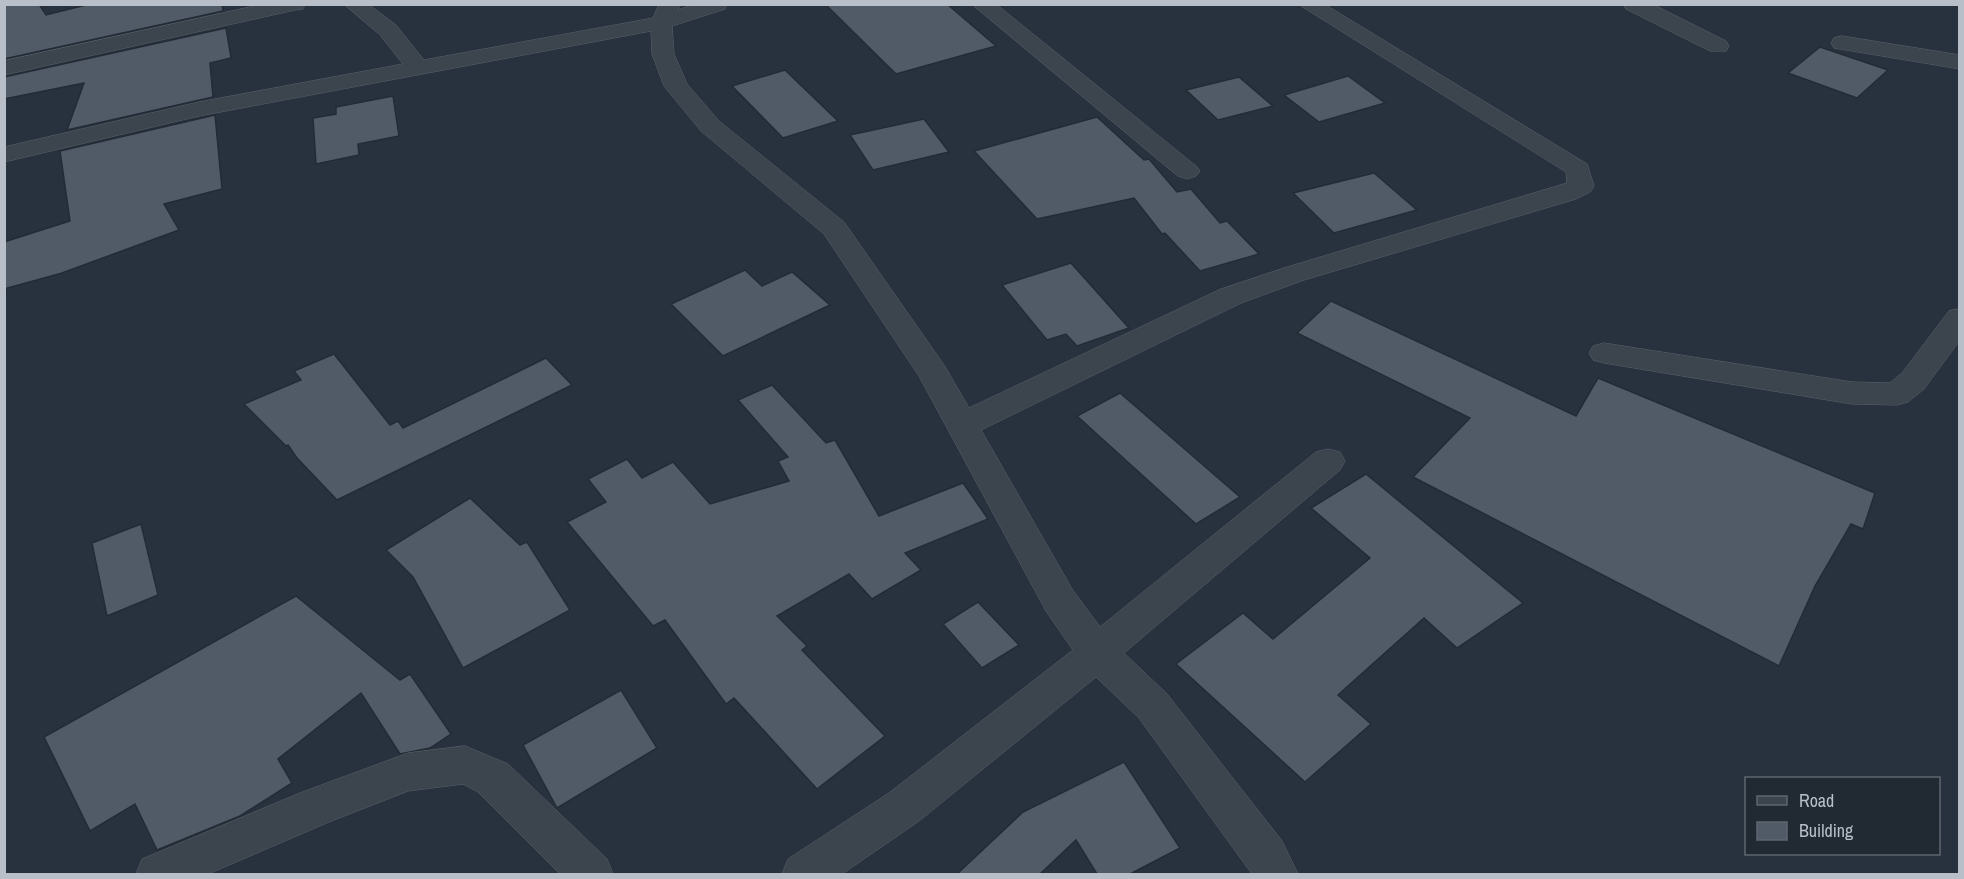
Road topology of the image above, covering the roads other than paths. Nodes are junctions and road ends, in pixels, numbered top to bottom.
1 (295, 4) edge
2 (354, 4) edge
3 (717, 4) edge
4 (982, 4) edge
5 (1308, 4) edge
6 (1634, 4) edge
7 (666, 14) edge
8 (1842, 44) dead end
9 (1718, 46) dead end
10 (1959, 62) edge
11 (4, 68) edge
12 (418, 68) junction
13 (4, 155) edge
14 (1187, 171) dead end
15 (1959, 318) edge
16 (1604, 353) dead end
17 (962, 425) junction
18 (1328, 461) dead end
19 (1097, 653) junction
20 (158, 874) edge
21 (591, 874) edge
22 (804, 874) edge
23 (1275, 874) edge

1 - 11 street
2 - 12 street
3 - 7 street
4 - 14 street
5 - 17 street
6 - 9 street
7 - 12 street
7 - 17 street
8 - 10 street
12 - 13 street
15 - 16 street
17 - 19 street
18 - 19 street
19 - 22 street
19 - 23 street
20 - 21 street

